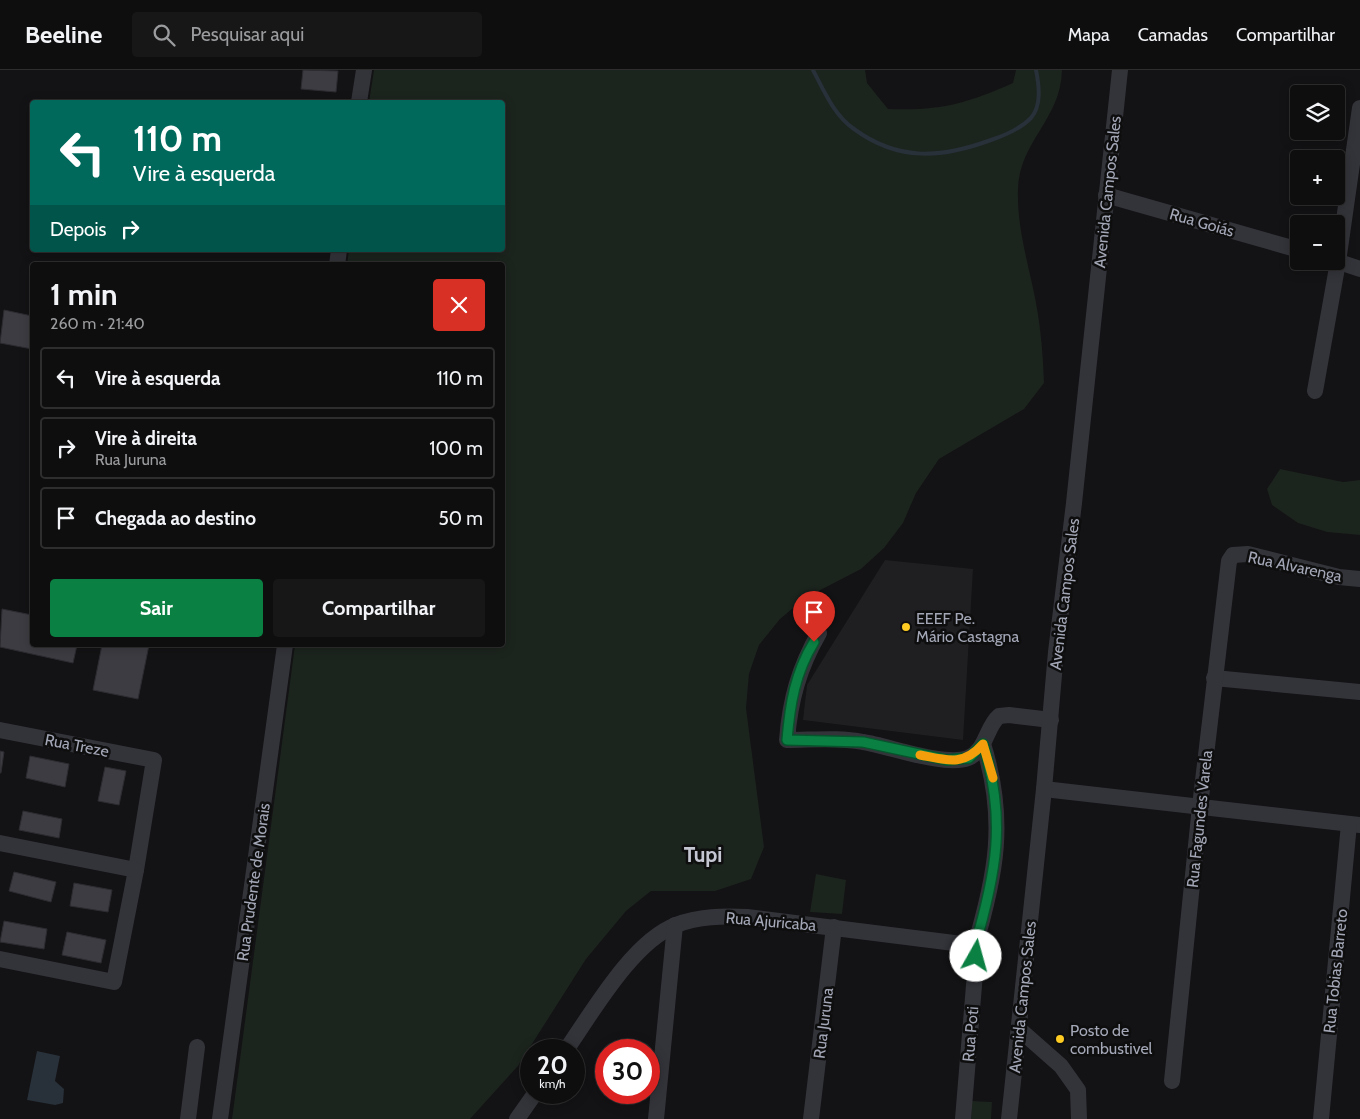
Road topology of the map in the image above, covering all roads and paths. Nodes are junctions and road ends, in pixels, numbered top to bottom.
1 (364, 70) edge
2 (1120, 70) edge
3 (359, 100) edge
4 (1360, 108) edge
5 (1106, 195) junction
6 (1344, 215) edge
7 (1290, 247) edge
8 (1345, 264) edge
9 (1360, 269) edge
10 (1336, 270) edge
11 (1315, 391) dead end
12 (1231, 558) joint
13 (1360, 578) edge
14 (819, 633) dead end
15 (285, 647) edge
16 (1214, 678) junction
17 (1360, 692) edge
18 (1051, 720) junction
19 (0, 730) edge
20 (983, 744) junction
21 (1044, 789) junction
22 (1200, 806) junction
23 (1355, 824) edge
24 (0, 843) edge
25 (136, 870) junction
26 (675, 926) junction
27 (834, 927) junction
28 (974, 949) junction
29 (0, 959) edge
30 (1019, 1029) junction
31 (574, 1039) edge
32 (197, 1047) dead end
33 (1172, 1081) dead end
34 (528, 1104) edge
35 (188, 1119) edge
36 (220, 1119) edge
37 (517, 1119) edge
38 (656, 1119) edge
39 (812, 1119) edge
40 (963, 1119) edge
41 (1009, 1119) edge
42 (1079, 1119) edge
43 (1321, 1119) edge

1 - 3 street
2 - 5 street, Avenida Campos Sales
4 - 6 street
5 - 7 street, Rua Goiás
5 - 18 street, Avenida Campos Sales
8 - 9 street
10 - 11 street
12 - 13 street, Rua Alvarenga
12 - 16 street, Rua Fagundes Varela
14 - 20 street
15 - 36 street, Rua Prudente de Morais
16 - 17 street
16 - 22 street, Rua Fagundes Varela
18 - 20 street
18 - 21 street, Avenida Campos Sales
19 - 25 street, Rua Treze
20 - 28 street, Rua Poti
21 - 22 street
21 - 30 street, Avenida Campos Sales
22 - 23 street
22 - 33 street, Rua Fagundes Varela
23 - 43 street, Rua Tobias Barreto
24 - 25 street
25 - 29 street
26 - 27 street, Rua Ajuricaba
26 - 31 street, Rua Ajuricaba
26 - 38 street
27 - 28 street, Rua Ajuricaba
27 - 39 street, Rua Juruna
28 - 40 street, Rua Poti
30 - 41 street, Avenida Campos Sales
30 - 42 street
32 - 35 street
34 - 37 street

